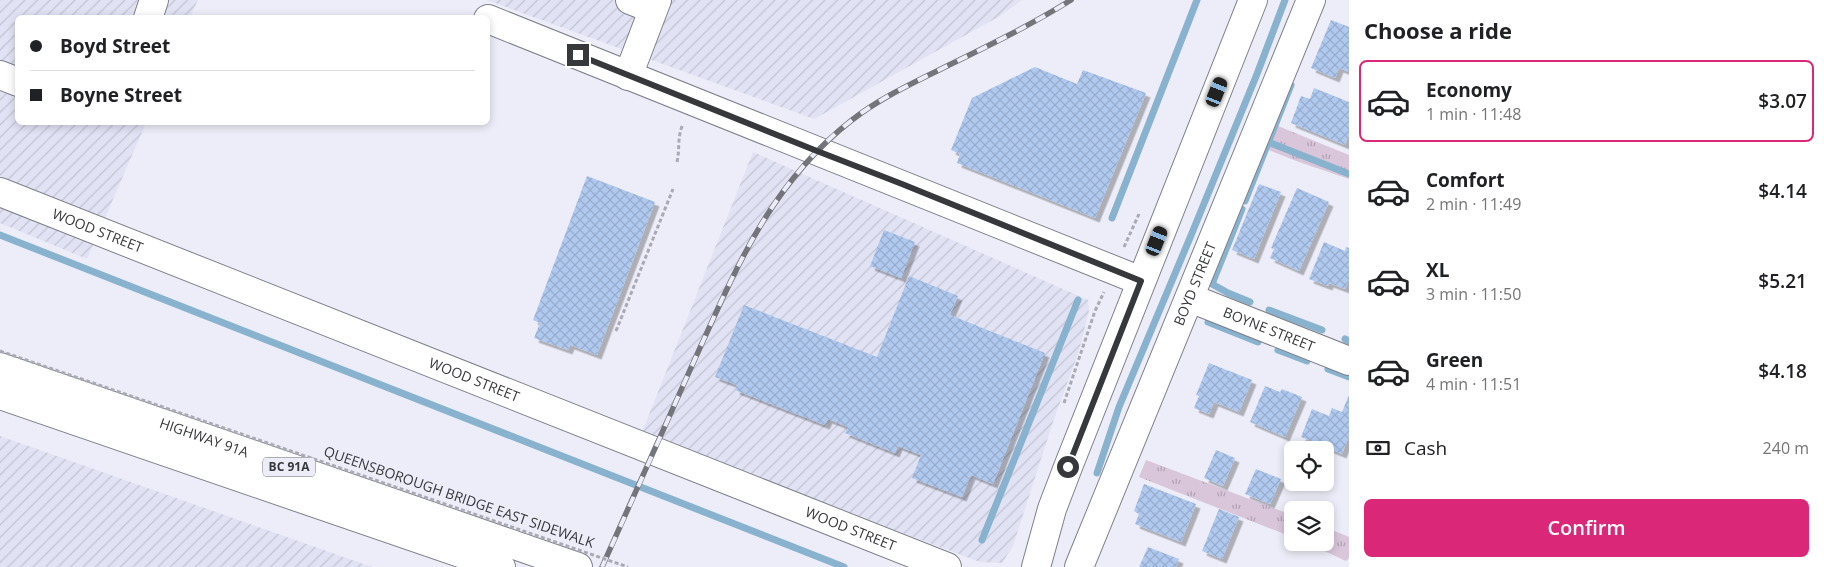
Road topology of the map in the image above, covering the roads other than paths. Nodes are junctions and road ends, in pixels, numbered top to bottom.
1 (154, 0) edge
2 (1253, 0) edge
3 (1311, 0) edge
4 (646, 3) edge
5 (149, 15) edge
6 (490, 19) edge
7 (0, 75) edge
8 (628, 76) junction
9 (15, 81) edge
10 (0, 192) edge
11 (1141, 281) junction
12 (1190, 298) junction
13 (1349, 361) edge
14 (0, 367) edge
15 (0, 394) edge
16 (501, 567) edge
17 (578, 567) edge
18 (947, 567) edge
19 (1036, 567) edge
20 (1079, 567) edge

1 - 5 main road
2 - 11 main road
3 - 12 main road, BOYD STREET
4 - 8 main road
6 - 8 main road
7 - 9 main road
8 - 11 main road
10 - 18 main road, WOOD STREET
11 - 19 main road
12 - 13 main road, BOYNE STREET
12 - 20 main road, BOYD STREET
14 - 17 main road, HIGHWAY 91A / BC 91A
15 - 16 main road, HIGHWAY 91A / BC 91A

